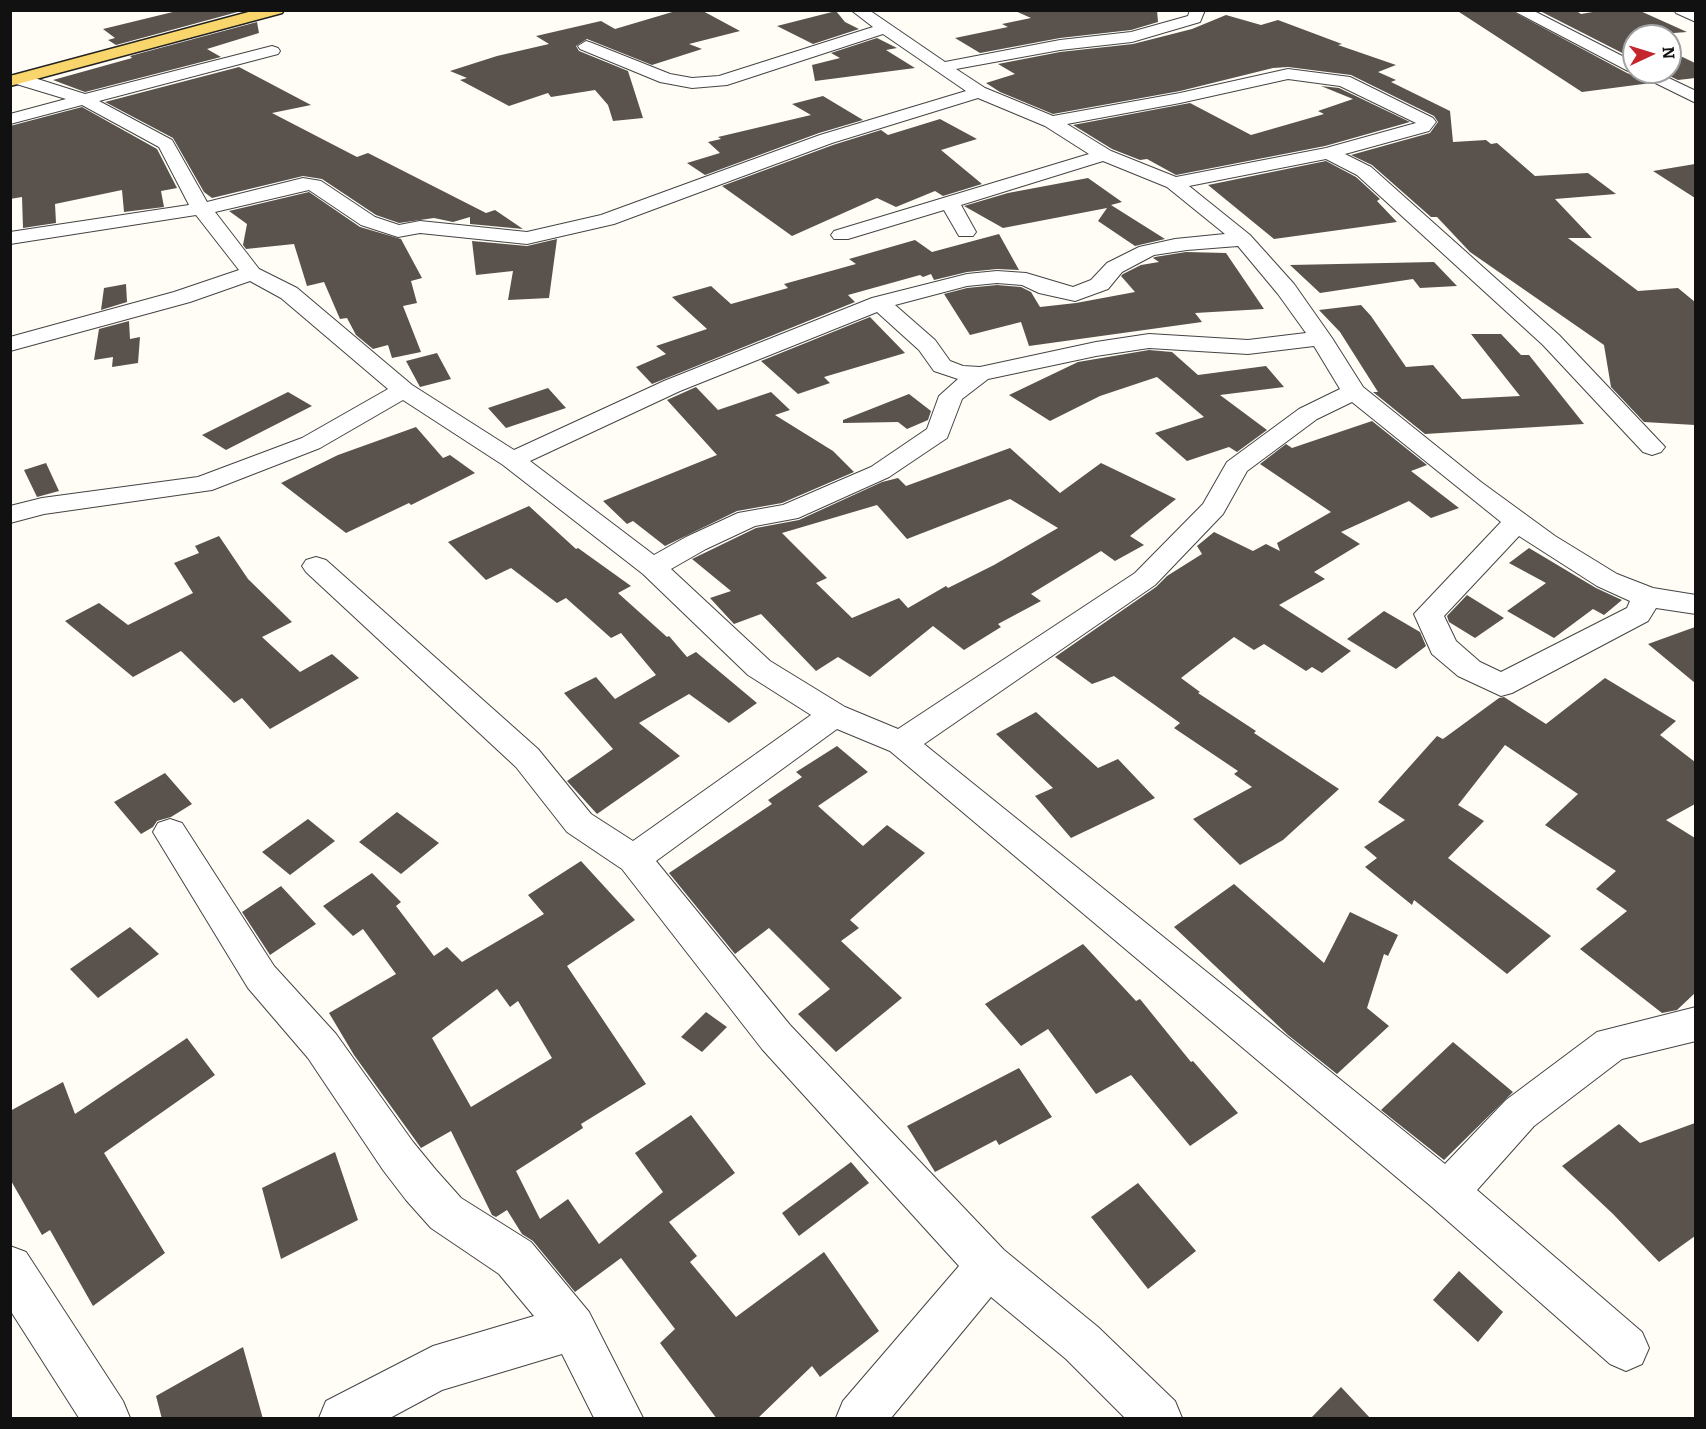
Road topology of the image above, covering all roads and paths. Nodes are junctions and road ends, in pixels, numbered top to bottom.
1 (276, 10) edge
2 (858, 10) edge
3 (1198, 10) edge
4 (1519, 10) edge
5 (1681, 10) edge
6 (1695, 18) edge
7 (884, 29) junction
8 (586, 46) dead end
9 (272, 51) dead end
10 (1622, 62) edge
11 (942, 67) junction
12 (15, 80) edge
13 (1667, 84) edge
14 (979, 92) junction
15 (1695, 98) edge
16 (83, 99) junction
17 (10, 120) edge
18 (1051, 122) junction
19 (1328, 153) junction
20 (1104, 155) junction
21 (1174, 183) junction
22 (950, 202) junction
23 (200, 207) junction
24 (966, 232) dead end
25 (841, 235) dead end
26 (10, 238) edge
27 (1243, 239) junction
28 (252, 273) junction
29 (880, 303) junction
30 (1321, 338) junction
31 (10, 344) edge
32 (980, 374) junction
33 (404, 390) junction
34 (1354, 392) junction
35 (1652, 447) dead end
36 (512, 460) junction
37 (10, 515) edge
38 (1517, 521) junction
39 (316, 566) dead end
40 (652, 568) junction
41 (1647, 597) junction
42 (1691, 606) edge
43 (834, 715) junction
44 (901, 743) junction
45 (170, 832) dead end
46 (634, 859) junction
47 (1695, 1024) edge
48 (1447, 1192) junction
49 (988, 1266) junction
50 (10, 1268) edge
51 (573, 1328) junction
52 (1626, 1348) dead end
53 (94, 1415) edge
54 (343, 1419) edge
55 (619, 1419) edge
56 (860, 1419) edge
57 (1158, 1419) edge

1 - 12 main road
2 - 7 street
3 - 11 street
4 - 10 street
5 - 6 street
7 - 8 street
7 - 11 street
9 - 16 street
11 - 14 street
12 - 16 street
13 - 15 street
14 - 18 street
14 - 23 street
16 - 17 street
16 - 23 street
18 - 19 street
18 - 20 street
19 - 21 street
19 - 35 street
20 - 21 street
20 - 22 street
21 - 27 street
22 - 24 street
22 - 25 street
23 - 26 street
23 - 28 street
27 - 29 street
27 - 30 street
28 - 31 street
28 - 33 street
29 - 32 street
29 - 36 street
30 - 32 street
30 - 34 street
32 - 40 street
33 - 36 street
33 - 37 street
34 - 38 street
34 - 44 street
36 - 40 street
38 - 41 street
38 - 41 street
39 - 46 street
40 - 43 street
41 - 42 street
43 - 44 street
43 - 46 street
44 - 48 street
45 - 51 street
46 - 49 street
47 - 48 street
48 - 52 street
49 - 56 street
49 - 57 street
50 - 53 street
51 - 54 street
51 - 55 street

